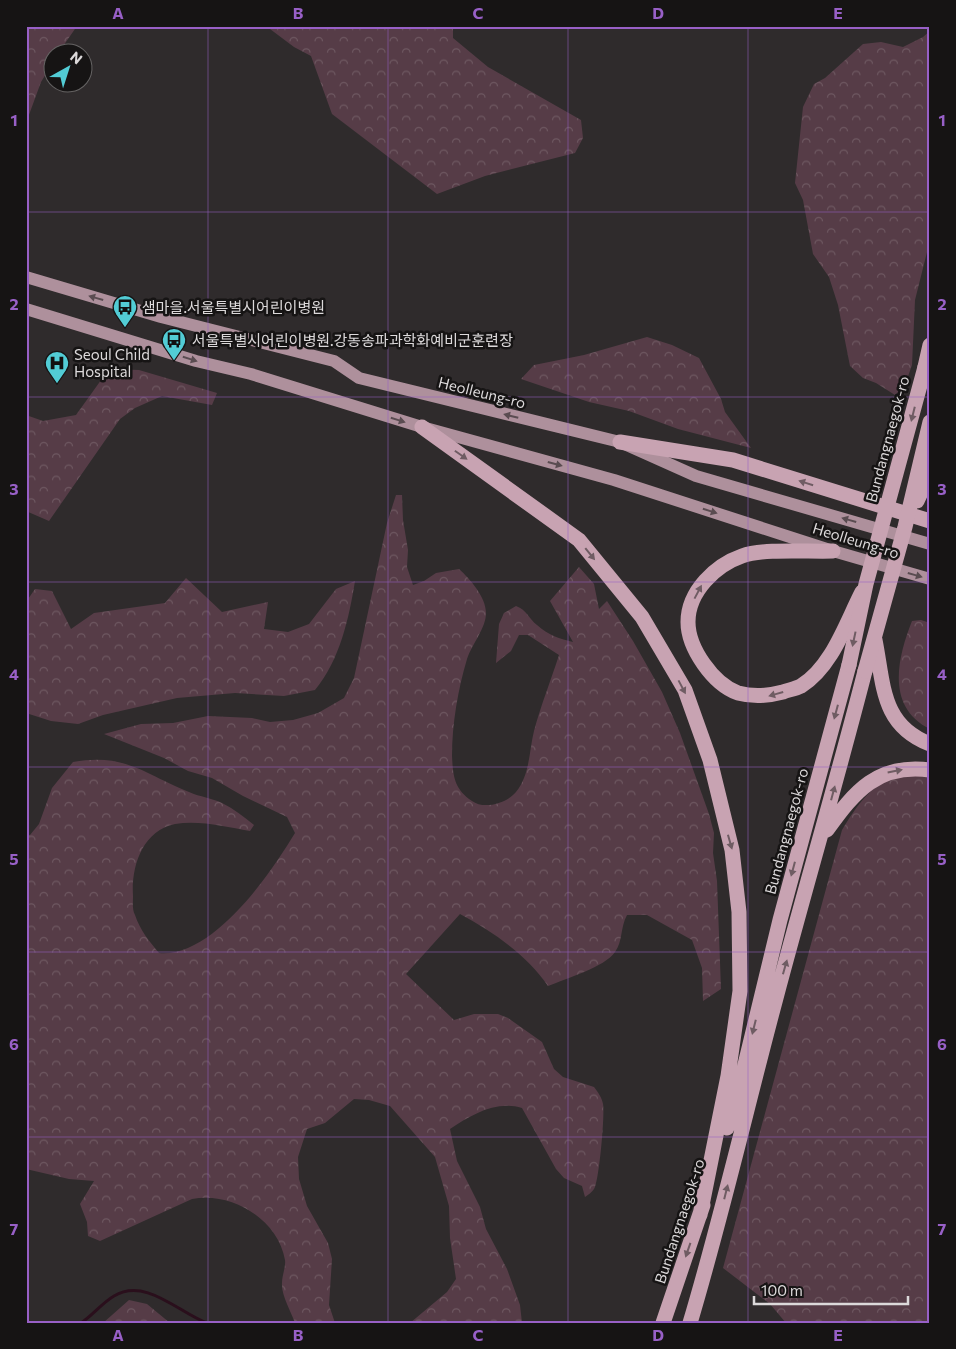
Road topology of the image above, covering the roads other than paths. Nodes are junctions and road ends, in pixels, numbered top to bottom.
1 (26, 277) edge
2 (26, 309) edge
3 (930, 345) edge
4 (930, 422) edge
5 (422, 427) junction
6 (620, 442) junction
7 (930, 473) edge
8 (924, 520) edge
9 (905, 527) junction
10 (930, 544) edge
11 (833, 551) junction
12 (930, 579) edge
13 (866, 584) junction
14 (875, 640) junction
15 (930, 744) edge
16 (930, 770) edge
17 (822, 837) junction
18 (700, 1215) junction
19 (663, 1323) edge
20 (690, 1323) edge

6 -> 1 main road, Heolleung-ro
2 -> 5 main road, Heolleung-ro
3 -> 13 highway, Bundangnaegok-ro, bridge
4 - 9 highway, bridge
5 -> 11 main road, Heolleung-ro
5 -> 18 highway
8 -> 6 highway
10 -> 6 main road, Heolleung-ro
7 - 9 highway, bridge
9 - 14 highway, bridge
11 -> 12 main road, Heolleung-ro
13 -> 11 highway, bridge
13 -> 18 highway, Bundangnaegok-ro, bridge
14 - 15 highway
17 -> 14 highway, bridge
17 -> 16 highway
20 -> 17 highway
18 -> 19 highway, Bundangnaegok-ro

